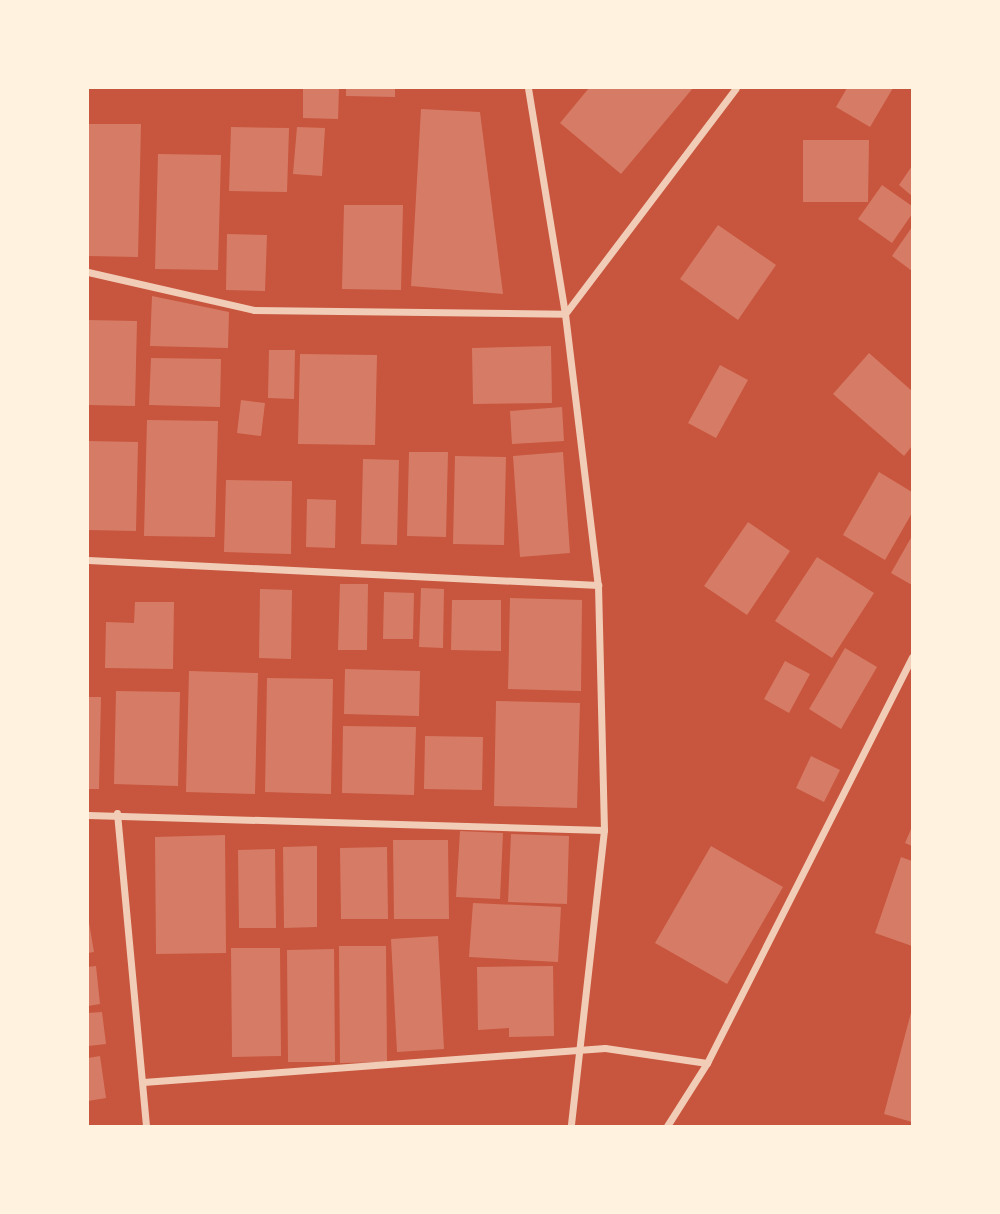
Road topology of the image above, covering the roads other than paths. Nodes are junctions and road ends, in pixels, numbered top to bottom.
1 (528, 88) edge
2 (736, 88) edge
3 (88, 272) edge
4 (565, 314) junction
5 (88, 560) edge
6 (598, 585) junction
7 (912, 657) edge
8 (117, 813) junction
9 (88, 815) edge
10 (604, 830) junction
11 (579, 1051) junction
12 (707, 1063) junction
13 (143, 1082) junction
14 (146, 1126) edge
15 (571, 1126) edge
16 (667, 1126) edge

1 - 4 street
2 - 4 street
3 - 4 street
4 - 6 street
5 - 6 street
6 - 10 street
7 - 12 street
8 - 9 street
8 - 10 street
8 - 13 street
10 - 11 street
11 - 12 street
11 - 13 street
11 - 15 street
12 - 16 street
13 - 14 street

